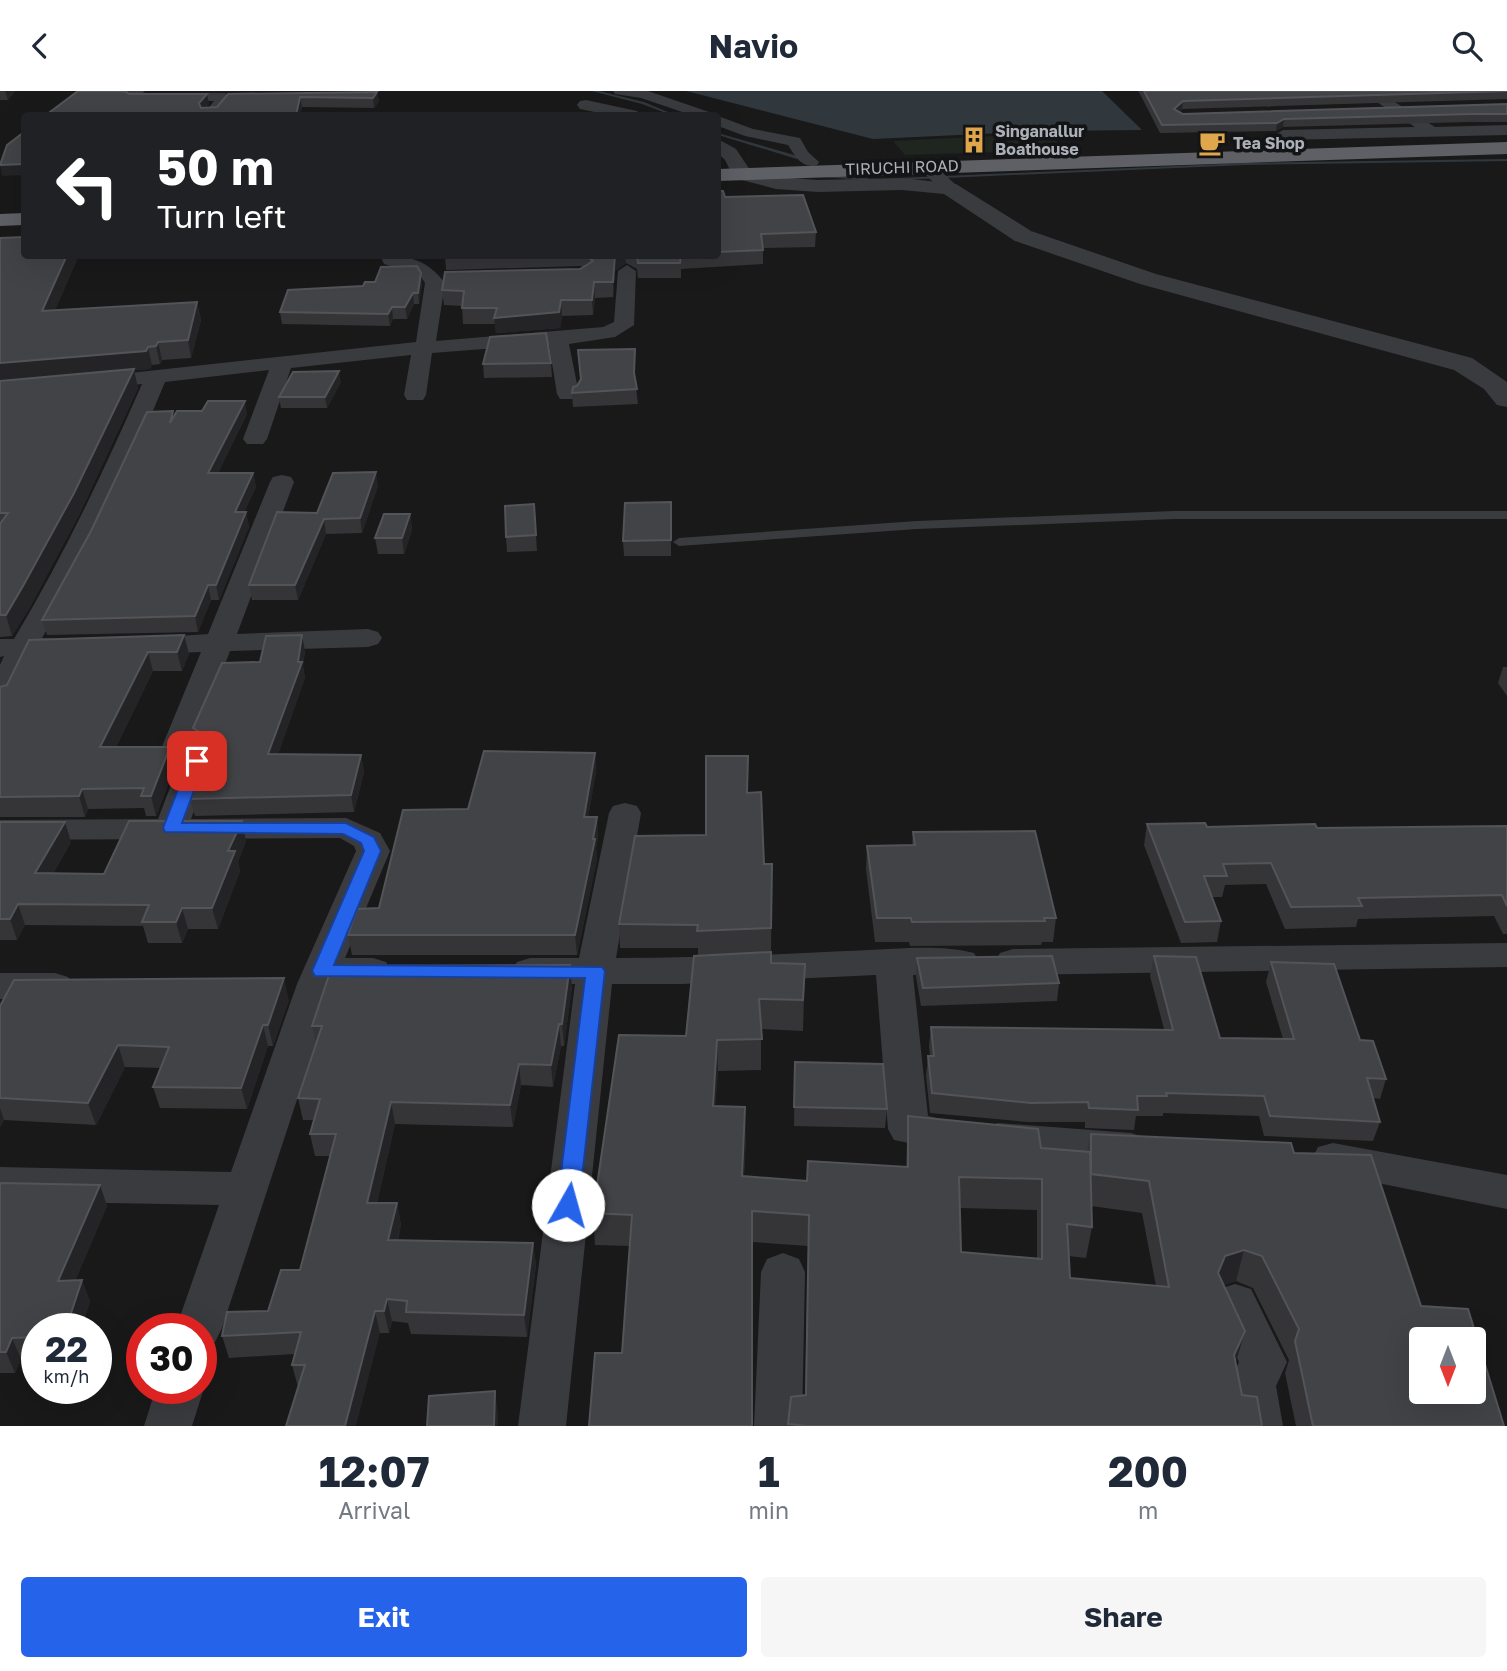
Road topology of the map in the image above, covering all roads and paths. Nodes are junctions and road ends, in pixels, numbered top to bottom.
1 (620, 91) edge
2 (1367, 91) edge
3 (134, 94) edge
4 (586, 105) dead end
5 (1421, 109) edge
6 (1368, 110) edge
7 (1395, 110) junction
8 (113, 112) edge
9 (214, 112) edge
10 (618, 112) edge
11 (695, 112) edge
12 (721, 122) edge
13 (1507, 130) edge
14 (1431, 132) junction
15 (1283, 135) edge
16 (1507, 141) edge
17 (1451, 144) junction
18 (721, 146) edge
19 (1507, 148) edge
20 (811, 162) junction
21 (732, 167) edge
22 (937, 176) junction
23 (21, 208) edge
24 (0, 209) edge
25 (21, 219) edge
26 (0, 220) edge
27 (391, 259) edge
28 (441, 259) edge
29 (627, 271) dead end
30 (424, 273) junction
31 (459, 278) edge
32 (558, 339) junction
33 (423, 347) junction
34 (282, 363) junction
35 (156, 377) junction
36 (73, 384) edge
37 (568, 394) dead end
38 (415, 395) dead end
39 (1507, 399) edge
40 (255, 439) dead end
41 (282, 482) dead end
42 (1507, 515) edge
43 (679, 543) dead end
44 (368, 638) dead end
45 (220, 643) junction
46 (11, 647) edge
47 (0, 697) edge
48 (625, 813) dead end
49 (171, 828) junction
50 (0, 830) edge
51 (1507, 955) edge
52 (893, 962) junction
53 (404, 971) edge
54 (500, 971) edge
55 (596, 971) junction
56 (319, 978) junction
57 (275, 984) edge
58 (0, 986) edge
59 (82, 986) edge
60 (1173, 1150) edge
61 (1296, 1156) edge
62 (0, 1184) edge
63 (245, 1189) junction
64 (1507, 1192) edge
65 (783, 1272) dead end
66 (1235, 1303) edge
67 (205, 1313) edge
68 (175, 1404) edge
69 (167, 1426) edge
70 (542, 1426) edge
71 (778, 1426) edge
72 (1259, 1426) edge

1 - 11 street
2 - 7 street
3 - 8 street
3 - 9 street
4 - 10 street
5 - 7 street
6 - 7 street
7 - 14 street
12 - 20 street
13 - 14 street
14 - 15 street
14 - 17 street
16 - 17 highway
17 - 20 highway
18 - 21 street
19 - 22 highway, TIRUCHI ROAD
20 - 21 highway
21 - 22 highway, TIRUCHI ROAD
21 - 22 street
22 - 39 street
23 - 24 highway
25 - 26 highway
27 - 30 street
28 - 30 street
29 - 32 street
30 - 31 street
30 - 33 street
32 - 33 street
32 - 37 street
33 - 34 street
33 - 38 street
34 - 35 street
34 - 40 street
35 - 36 street
35 - 46 street
41 - 45 street
42 - 43 lane
44 - 45 street
45 - 46 street
45 - 49 street
46 - 47 street
48 - 55 street
49 - 50 street
49 - 56 street
51 - 52 street
52 - 55 street
52 - 60 street
53 - 56 street
54 - 55 street
55 - 70 street
56 - 57 street
56 - 63 street
58 - 59 street
61 - 64 street
62 - 63 street
63 - 67 street
65 - 71 street
66 - 72 street
68 - 69 street

